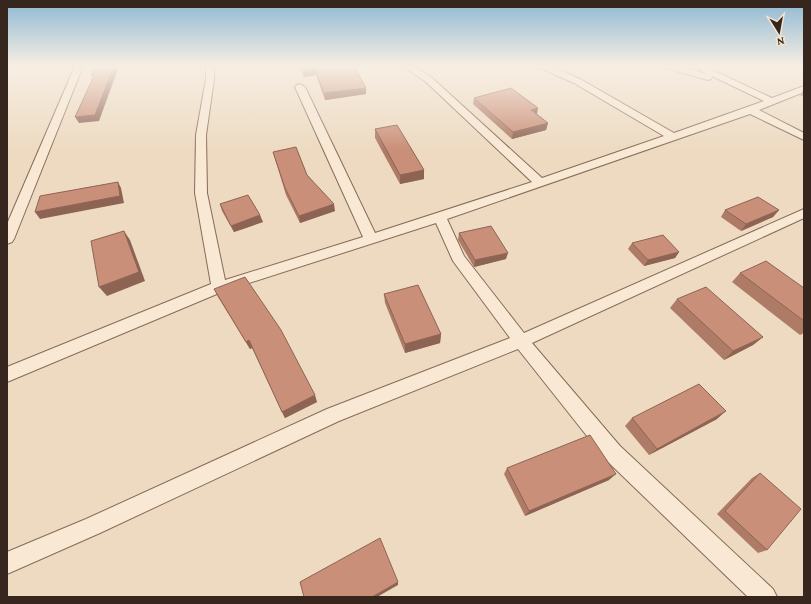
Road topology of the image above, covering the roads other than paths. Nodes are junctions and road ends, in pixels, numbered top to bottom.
1 (67, 94) edge
2 (208, 94) edge
3 (303, 94) edge
4 (445, 94) edge
5 (600, 94) edge
6 (756, 94) edge
7 (792, 94) edge
8 (773, 102) junction
9 (751, 110) junction
10 (673, 137) junction
11 (804, 137) edge
12 (540, 182) junction
13 (804, 213) edge
14 (440, 216) junction
15 (371, 238) junction
16 (7, 240) edge
17 (219, 287) junction
18 (521, 341) junction
19 (7, 373) edge
20 (7, 563) edge
21 (765, 597) edge

1 - 16 street
2 - 17 street
3 - 15 street
4 - 12 street
5 - 10 street
6 - 8 street
7 - 8 street
8 - 9 street
9 - 10 street
9 - 11 street
10 - 12 street
12 - 14 street
13 - 18 street
14 - 15 street
14 - 18 street
15 - 17 street
17 - 19 street
18 - 20 street
18 - 21 street

